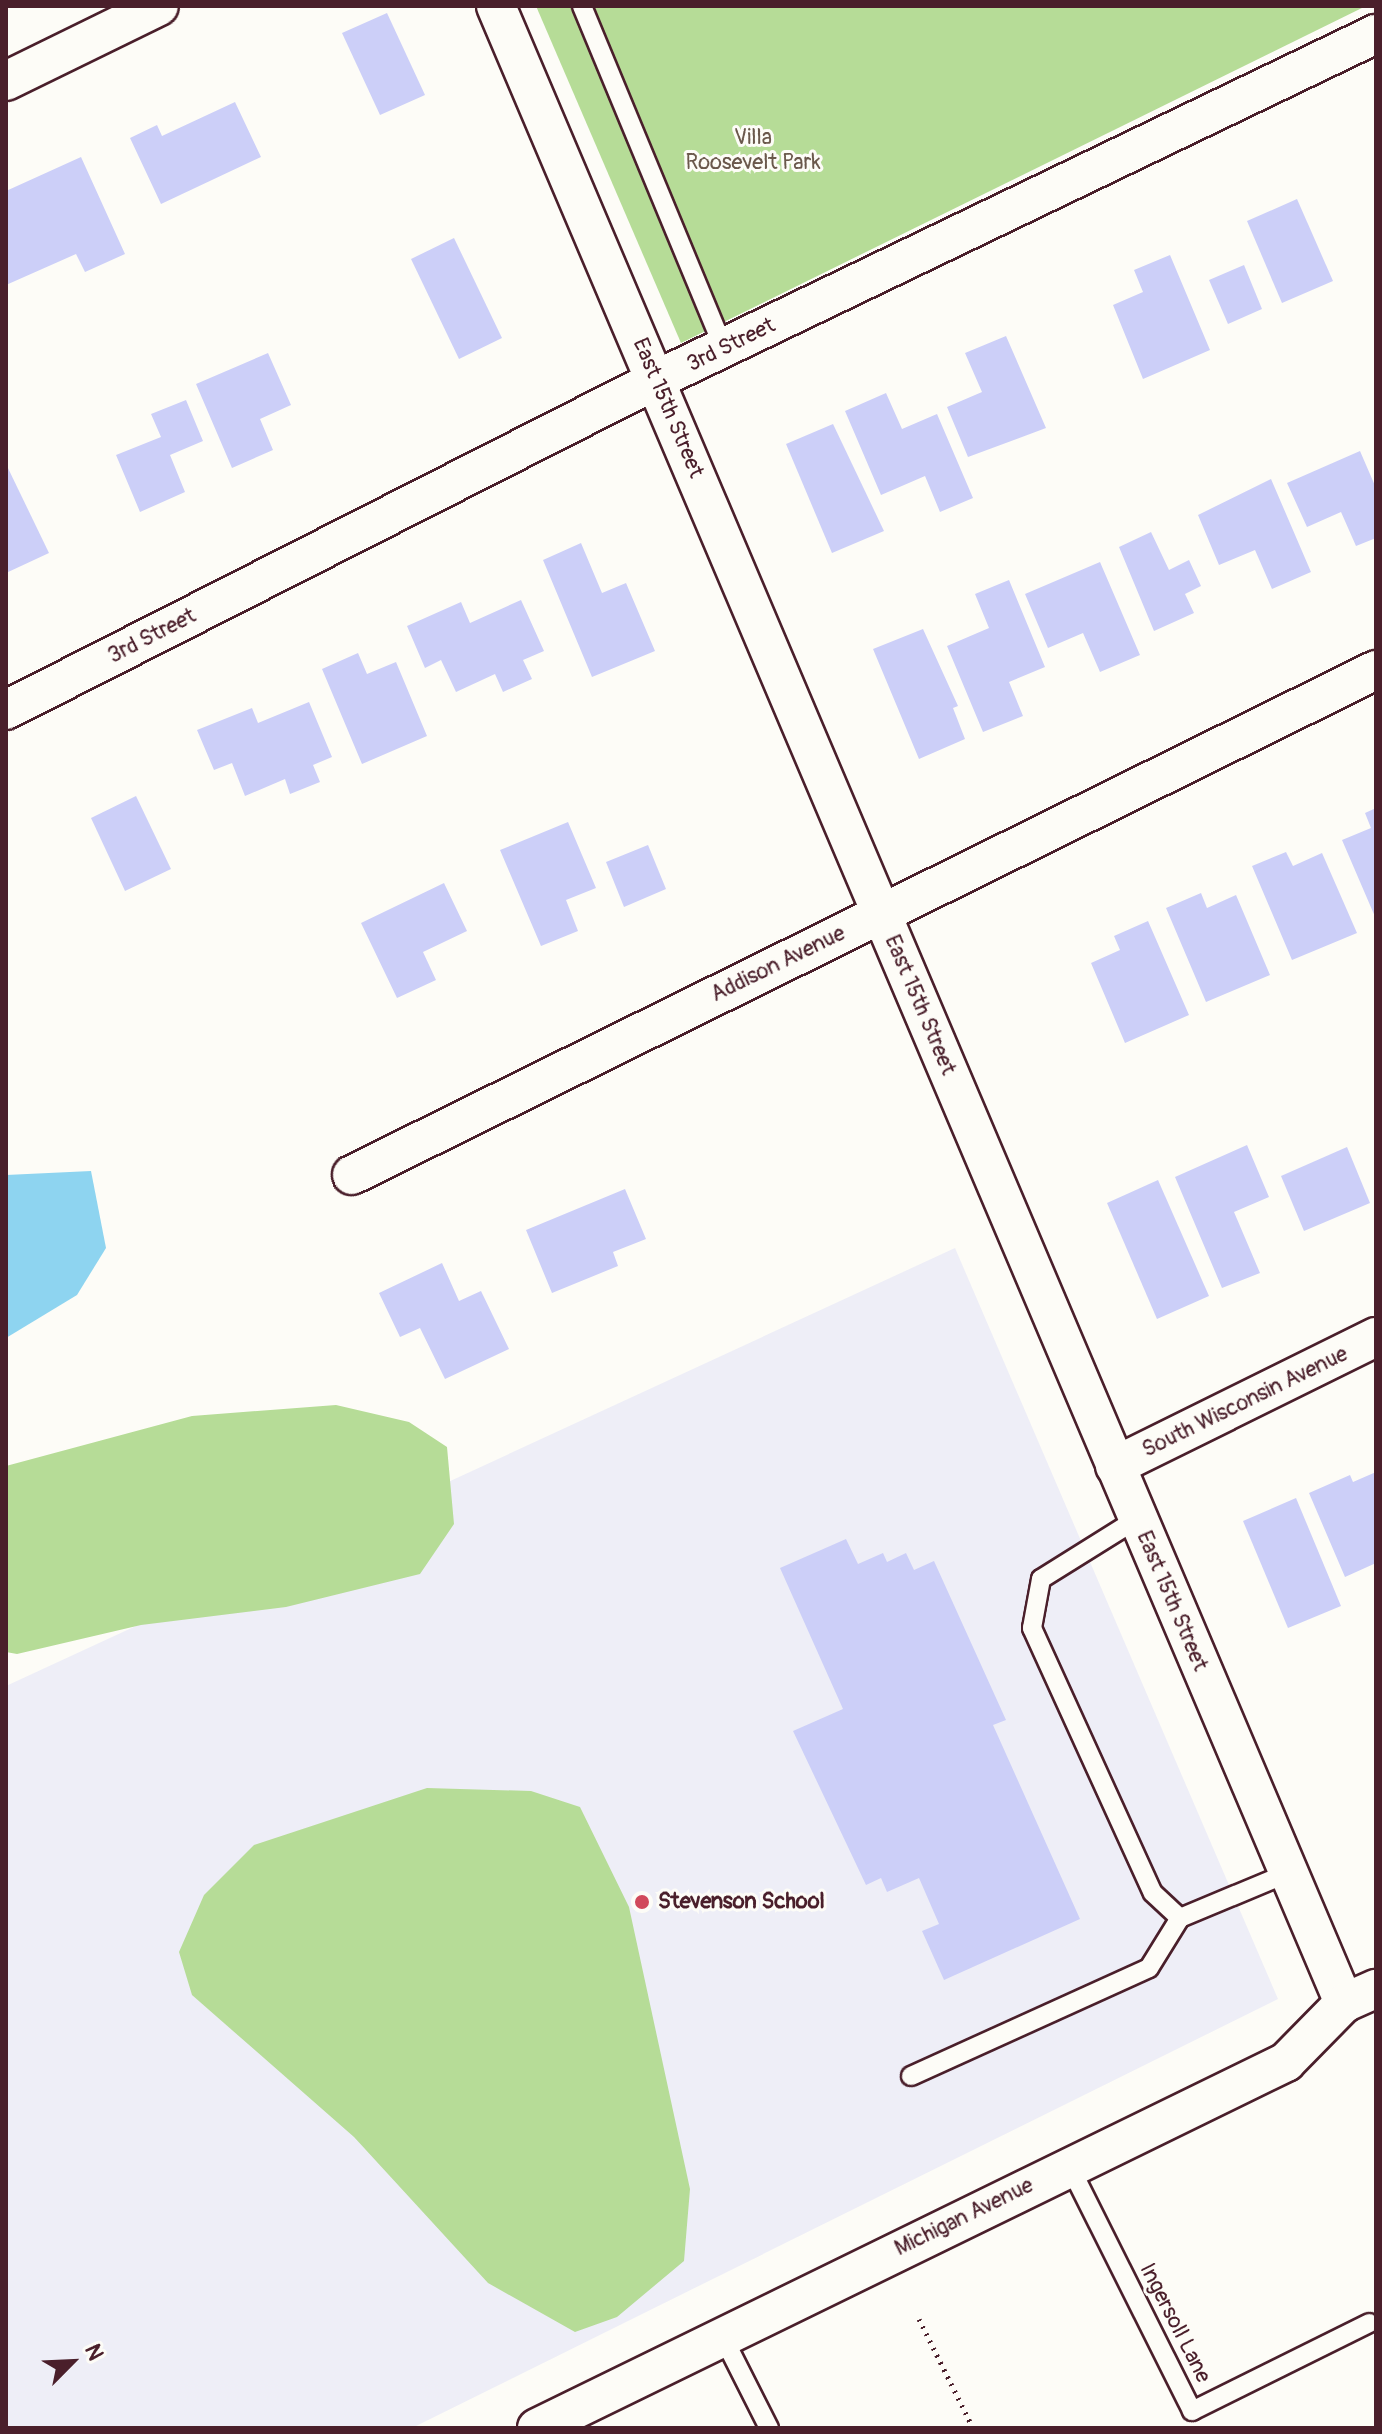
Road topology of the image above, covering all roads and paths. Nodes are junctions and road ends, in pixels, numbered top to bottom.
1 (159, 6) edge
2 (582, 6) edge
3 (507, 10) edge
4 (1376, 34) edge
5 (6, 81) edge
6 (724, 348) junction
7 (656, 380) junction
8 (1376, 670) edge
9 (6, 710) edge
10 (881, 913) junction
11 (352, 1175) dead end
12 (1376, 1337) edge
13 (1115, 1466) junction
14 (1137, 1519) junction
15 (1288, 1873) junction
16 (1180, 1918) junction
17 (1360, 1996) edge
18 (911, 2076) dead end
19 (1069, 2165) junction
20 (919, 2319) dead end
21 (1369, 2323) dead end
22 (723, 2337) junction
23 (537, 2428) edge
24 (769, 2428) edge
25 (973, 2428) edge

1 - 5 street
2 - 6 lane
3 - 7 street, East 15th Street
4 - 6 street, 3rd Street
6 - 7 street, 3rd Street
7 - 9 street, 3rd Street
7 - 10 street, East 15th Street
8 - 10 street, Addison Avenue
10 - 11 street, Addison Avenue
10 - 13 street, East 15th Street
12 - 13 street, South Wisconsin Avenue
13 - 14 street, East 15th Street
14 - 15 street, East 15th Street
14 - 16 lane
15 - 16 lane
15 - 17 street, East 15th Street
16 - 18 lane
17 - 19 street, Michigan Avenue
19 - 21 lane, Ingersoll Lane
19 - 22 street, Michigan Avenue
20 - 25 path
22 - 23 street, Michigan Avenue
22 - 24 lane

